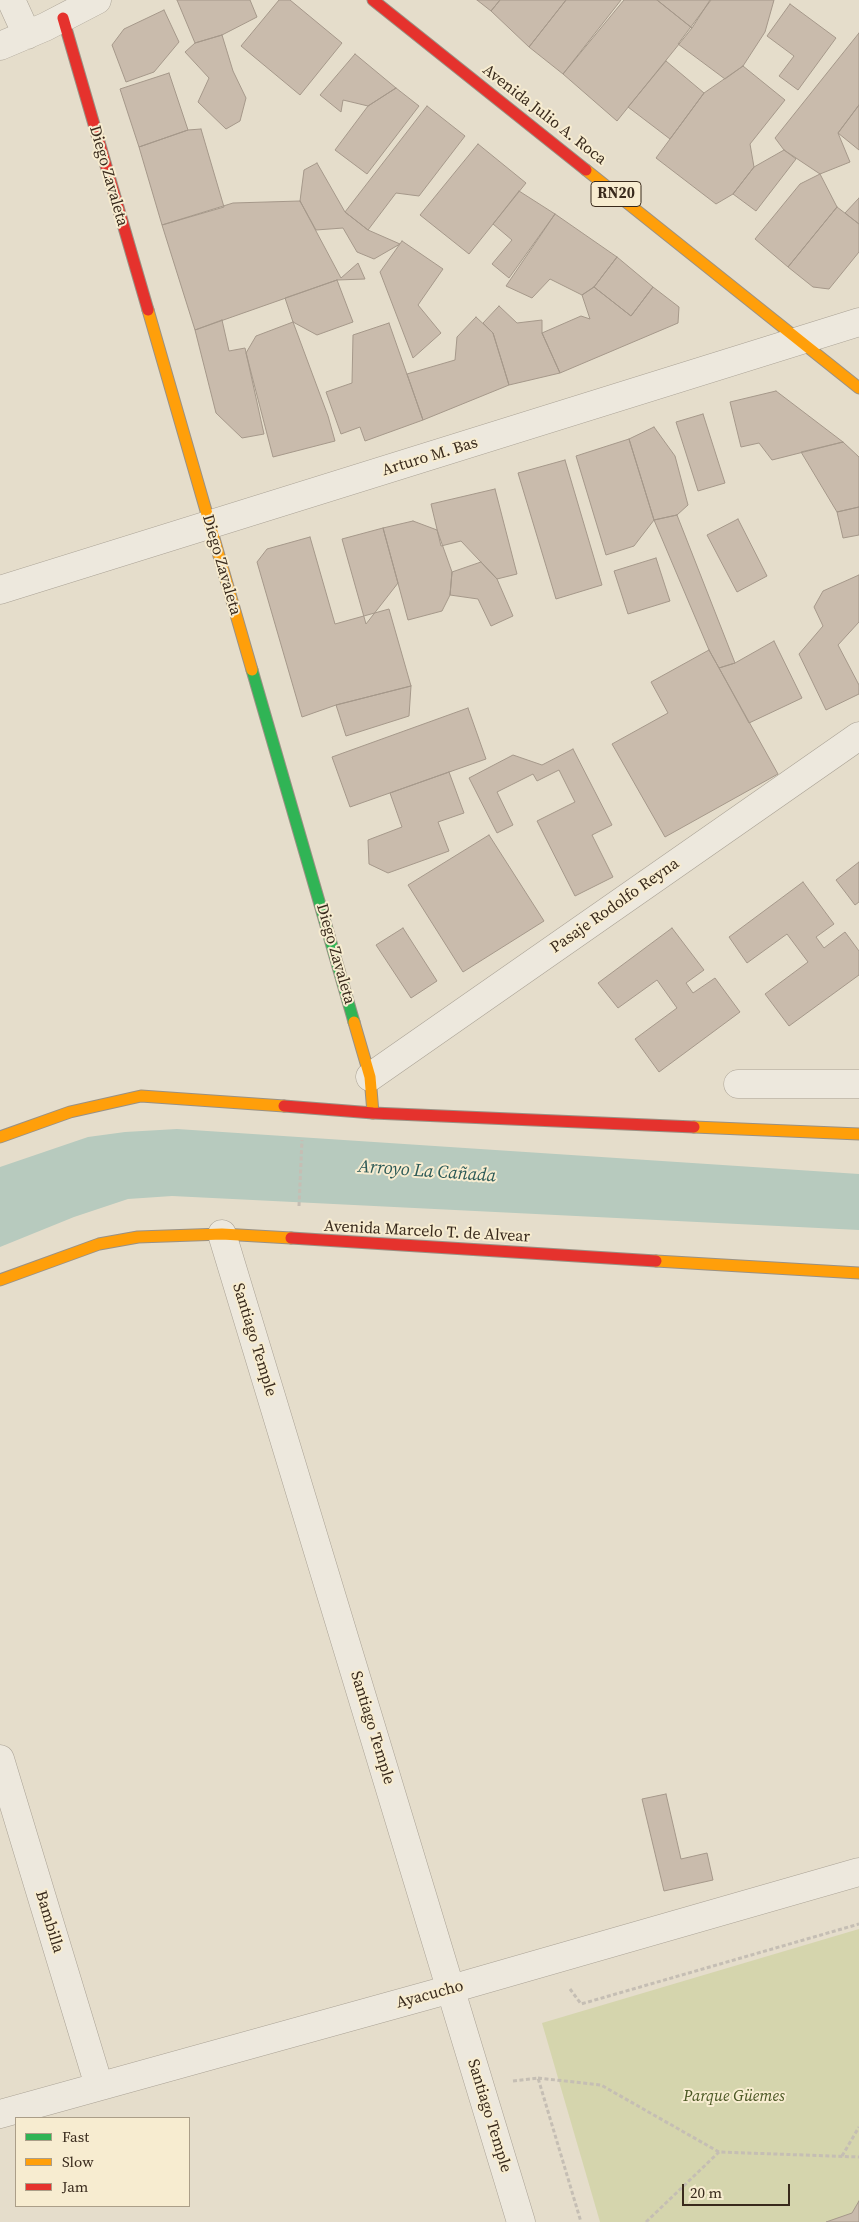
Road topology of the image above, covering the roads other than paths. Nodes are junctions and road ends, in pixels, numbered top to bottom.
1 (11, 0) edge
2 (97, 0) edge
3 (373, 0) edge
4 (63, 18) junction
5 (27, 35) junction
6 (0, 46) edge
7 (859, 322) edge
8 (801, 341) junction
9 (859, 388) edge
10 (210, 526) junction
11 (0, 590) edge
12 (858, 739) edge
13 (370, 1077) junction
14 (738, 1084) dead end
15 (859, 1084) edge
16 (373, 1113) junction
17 (859, 1134) edge
18 (0, 1137) edge
19 (222, 1234) junction
20 (859, 1273) edge
21 (0, 1280) edge
22 (0, 1758) edge
23 (859, 1872) edge
24 (451, 1989) junction
25 (98, 2086) junction
26 (0, 2114) edge
27 (521, 2222) edge

1 - 5 street
2 - 4 street
3 - 8 main road, Avenida Julio A. Roca / RN20
4 - 5 street
4 - 10 main road, Diego Zavaleta
5 - 6 street
7 - 8 street, Arturo M. Bas
8 - 9 main road, Avenida Julio A. Roca / RN20
8 - 10 street, Arturo M. Bas
10 - 11 street, Arturo M. Bas
10 - 13 main road, Diego Zavaleta
12 - 13 street, Pasaje Rodolfo Reyna
13 - 16 main road, Diego Zavaleta
14 - 15 street
16 - 17 main road
16 - 18 main road
19 - 20 main road, Avenida Marcelo T. de Alvear
19 - 21 main road, Avenida Marcelo T. de Alvear
19 - 24 street, Santiago Temple
22 - 25 street, Bambilla
23 - 24 street, Ayacucho
24 - 25 street, Ayacucho
24 - 27 street, Santiago Temple
25 - 26 street, Ayacucho

